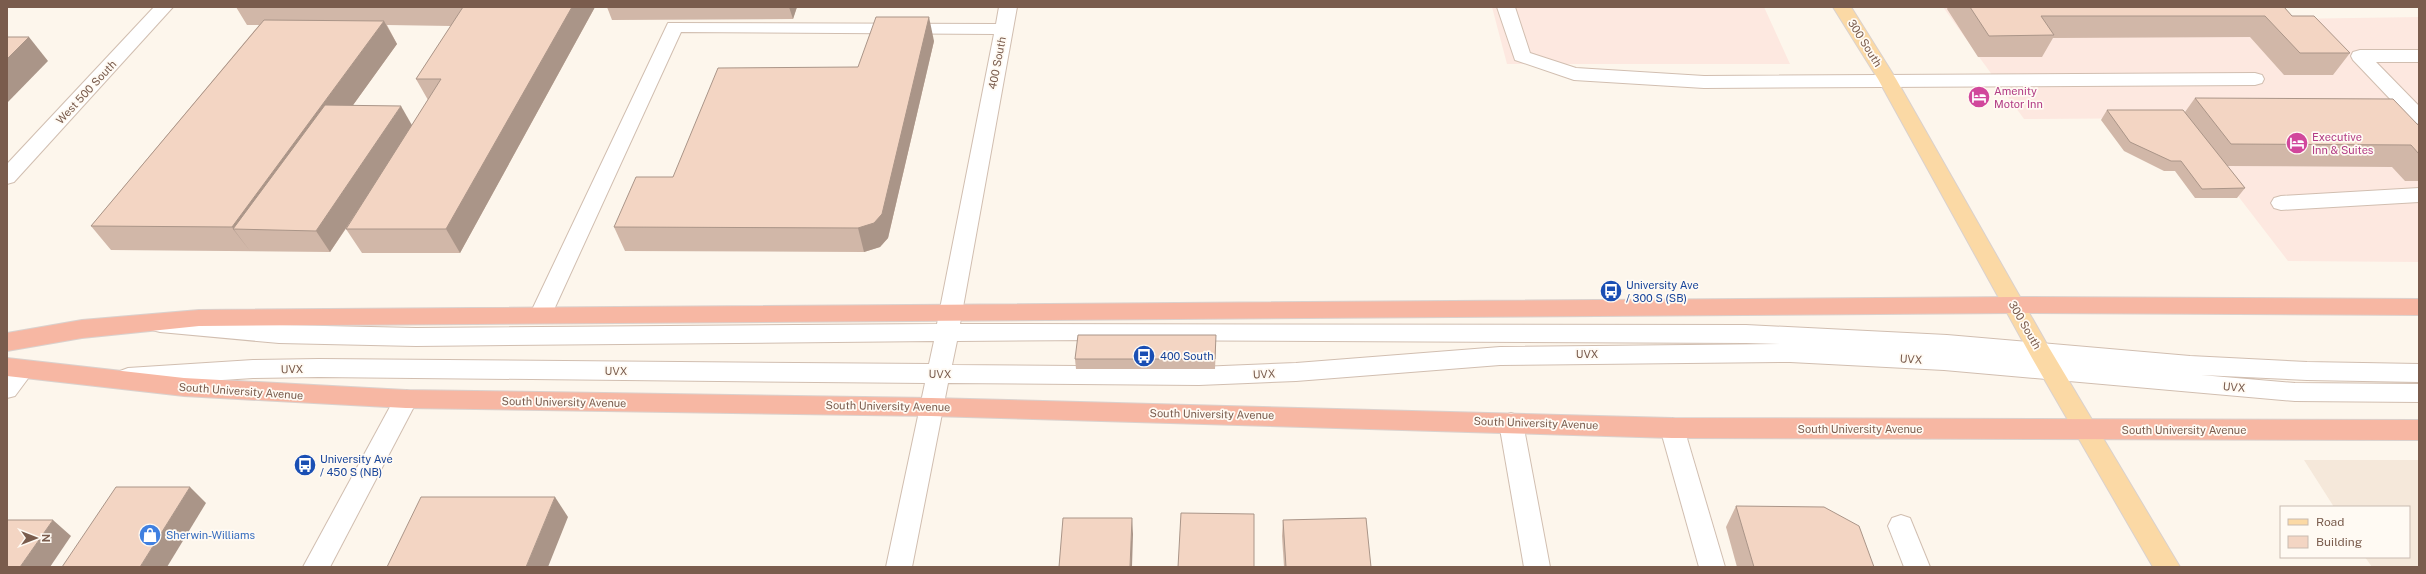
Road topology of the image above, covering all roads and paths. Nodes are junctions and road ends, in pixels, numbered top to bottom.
1 (164, 7) edge
2 (1008, 7) edge
3 (1506, 7) edge
4 (1842, 7) edge
5 (1854, 7) edge
6 (1004, 29) junction
7 (2419, 56) edge
8 (1888, 79) junction
9 (2255, 79) dead end
10 (2419, 118) edge
11 (7, 178) edge
12 (2419, 195) edge
13 (2282, 203) dead end
14 (2014, 305) junction
15 (2419, 307) edge
16 (540, 314) junction
17 (141, 322) junction
18 (948, 322) junction
19 (7, 342) edge
20 (2046, 361) junction
21 (15, 368) edge
22 (2419, 373) edge
23 (938, 374) junction
24 (107, 379) junction
25 (7, 389) edge
26 (2419, 393) edge
27 (406, 399) junction
28 (931, 407) junction
29 (1511, 423) junction
30 (1672, 428) junction
31 (2086, 429) junction
32 (2419, 430) edge
33 (1901, 526) dead end
34 (316, 567) edge
35 (899, 567) edge
36 (1537, 567) edge
37 (1712, 567) edge
38 (1917, 567) edge
39 (2167, 567) edge

1 - 11 street, West 500 South
2 - 6 street, 400 South
3 - 8 street
4 - 8 main road, 300 South
5 - 8 main road, 300 South
6 - 16 street
6 - 18 street, 400 South
7 - 10 street
8 - 9 street
8 - 14 main road, 300 South
12 - 13 street
14 - 15 highway
14 - 18 highway
14 - 20 main road, 300 South
16 - 17 highway
16 - 18 highway
17 - 18 street, UVX
17 - 19 highway
18 - 20 street, UVX
18 - 23 street, 400 South
20 - 22 street, UVX
20 - 23 street, UVX
20 - 26 street, UVX
20 - 31 main road, 300 South
21 - 24 highway, South University Avenue
21 - 25 street
23 - 24 street, UVX
23 - 28 street, 400 South
24 - 27 highway, South University Avenue
27 - 28 highway, South University Avenue
27 - 34 street
28 - 29 highway, South University Avenue
28 - 35 street, 400 South
29 - 30 highway, South University Avenue
29 - 36 street
30 - 31 highway, South University Avenue
30 - 37 street
31 - 32 highway, South University Avenue
31 - 39 main road, 300 South
33 - 38 street

